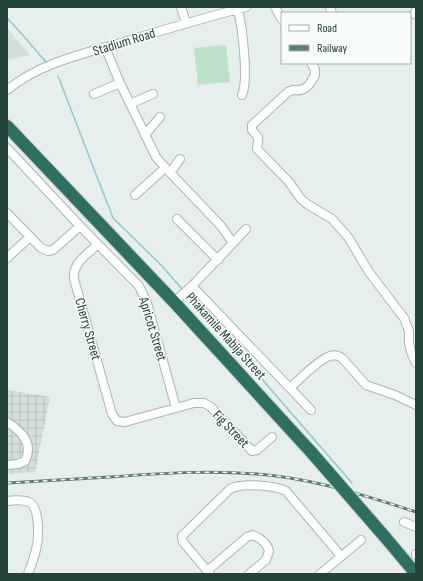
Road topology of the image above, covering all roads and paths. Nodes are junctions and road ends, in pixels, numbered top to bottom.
1 (181, 7) edge
2 (246, 7) edge
3 (275, 7) edge
4 (238, 9) junction
5 (281, 18) edge
6 (186, 23) junction
7 (106, 47) junction
8 (312, 64) edge
9 (120, 83) junction
10 (7, 89) edge
11 (94, 94) dead end
12 (152, 94) dead end
13 (242, 95) dead end
14 (130, 104) junction
15 (160, 117) dead end
16 (9, 131) edge
17 (145, 134) junction
18 (7, 148) edge
19 (180, 159) dead end
20 (168, 170) junction
21 (135, 195) dead end
22 (7, 213) edge
23 (177, 219) dead end
24 (80, 226) junction
25 (246, 229) dead end
26 (30, 237) junction
27 (233, 243) junction
28 (98, 244) junction
29 (7, 258) edge
30 (218, 260) junction
31 (140, 266) junction
32 (129, 276) junction
33 (192, 286) junction
34 (174, 302) junction
35 (416, 325) edge
36 (408, 330) junction
37 (416, 363) edge
38 (290, 388) junction
39 (416, 405) edge
40 (176, 408) junction
41 (311, 410) dead end
42 (117, 421) joint
43 (7, 422) edge
44 (272, 437) dead end
45 (7, 465) edge
46 (7, 501) edge
47 (404, 522) dead end
48 (416, 527) edge
49 (361, 540) dead end
50 (341, 556) junction
51 (209, 572) edge
52 (324, 573) edge
53 (28, 574) edge
54 (249, 574) edge
55 (416, 574) edge

1 - 6 street
2 - 4 street, Stadium Road
3 - 5 street
4 - 6 street, Stadium Road
4 - 13 street
6 - 7 street, Stadium Road
7 - 9 street
7 - 10 street, Stadium Road
8 - 36 street
9 - 11 street
9 - 14 street
12 - 14 street
14 - 17 street
15 - 17 street
16 - 31 highway, Phakamile Mabija Street
17 - 20 street
18 - 24 street, Apricot Street
19 - 20 street
20 - 21 street
20 - 27 street
22 - 26 street
23 - 30 street
24 - 26 street
24 - 28 street, Apricot Street
25 - 27 street
26 - 29 street
27 - 30 street
28 - 32 street, Apricot Street
28 - 42 street, Cherry Street
30 - 33 street
31 - 32 street
31 - 34 highway, Phakamile Mabija Street
32 - 40 street, Apricot Street
33 - 34 street
33 - 38 street
34 - 55 highway, Phakamile Mabija Street, bridge
35 - 36 street
36 - 37 street
38 - 39 street
38 - 41 street
40 - 42 street, Fig Street
40 - 44 street, Fig Street
43 - 45 street
46 - 53 street
47 - 48 street
49 - 50 street
50 - 51 street
50 - 52 street
51 - 54 street

